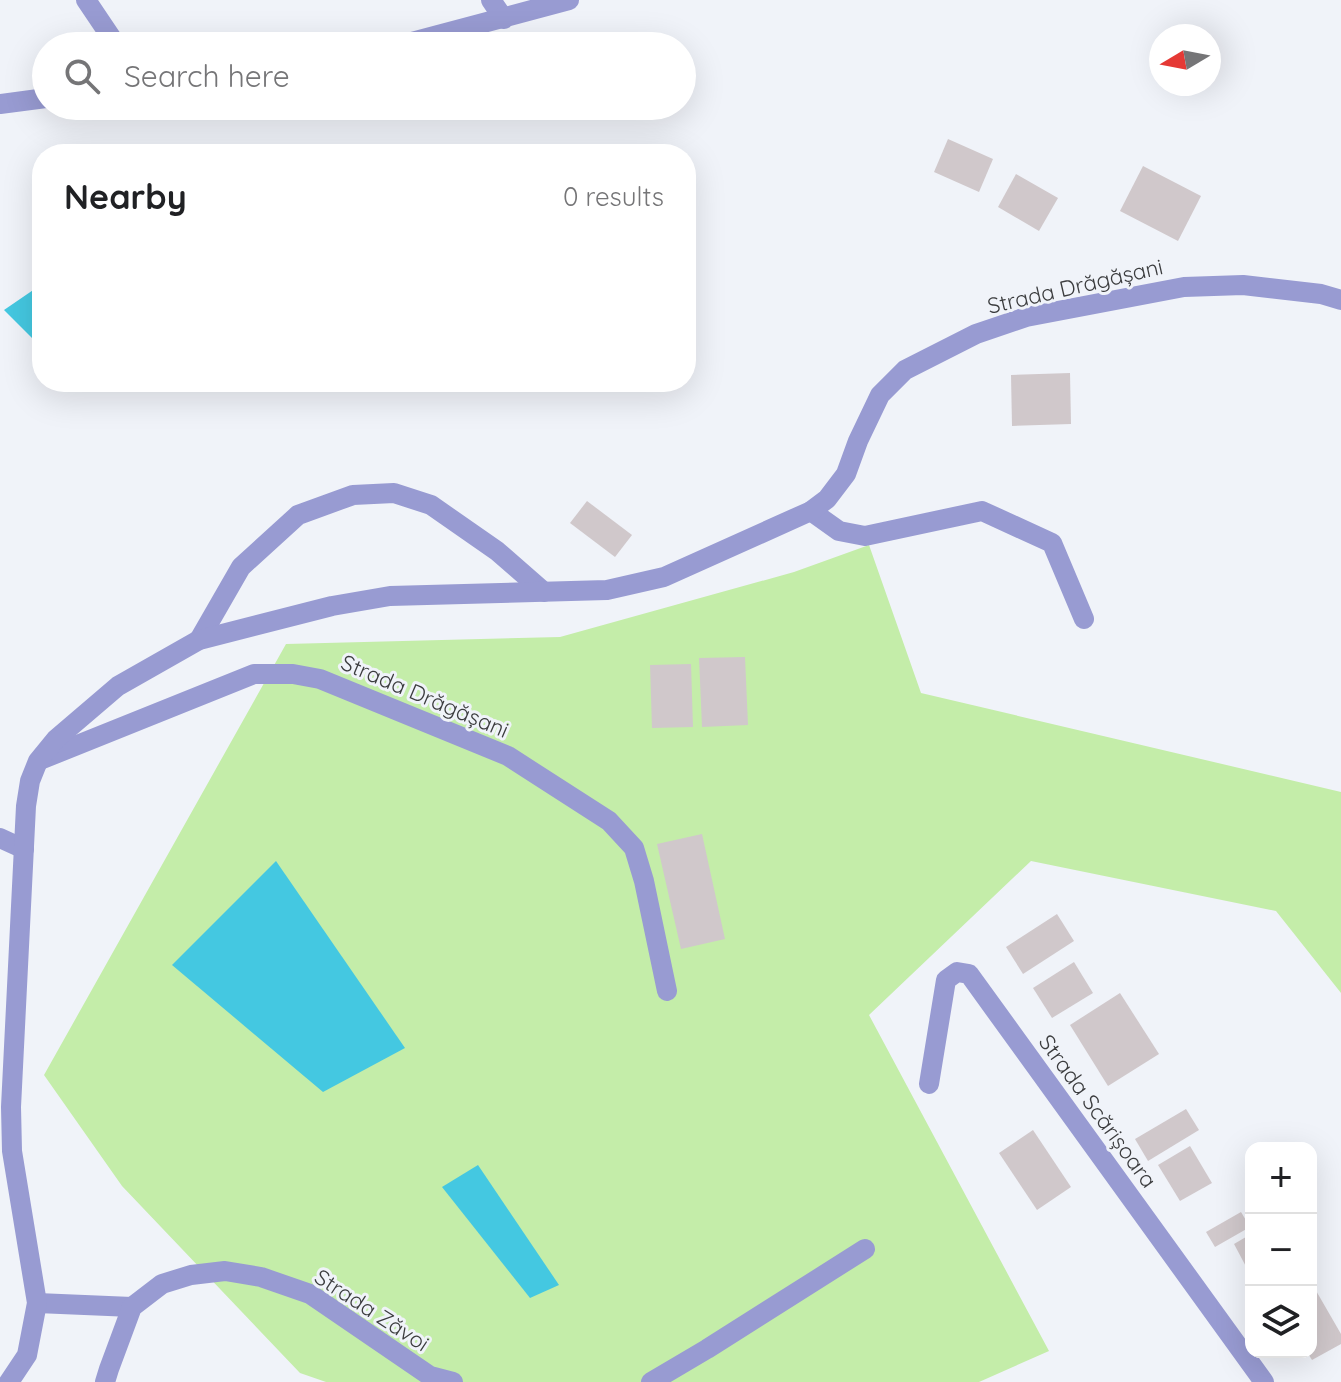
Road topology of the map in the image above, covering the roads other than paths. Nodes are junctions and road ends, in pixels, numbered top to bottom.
1 (86, 0) edge
2 (491, 0) edge
3 (569, 0) edge
4 (504, 19) junction
5 (108, 32) edge
6 (452, 32) edge
7 (32, 100) edge
8 (0, 104) edge
9 (1341, 300) edge
10 (811, 511) junction
11 (544, 592) junction
12 (1084, 619) dead end
13 (199, 640) junction
14 (38, 761) junction
15 (0, 838) edge
16 (24, 849) junction
17 (0, 856) edge
18 (667, 991) dead end
19 (929, 1084) dead end
20 (865, 1249) dead end
21 (37, 1303) junction
22 (132, 1307) junction
23 (9, 1382) edge
24 (105, 1382) edge
25 (453, 1382) edge
26 (651, 1382) edge
27 (1264, 1382) edge

1 - 5 street
2 - 4 street
3 - 4 street
4 - 6 street
7 - 8 street
9 - 10 street, Strada Drăgășani
10 - 11 street, Strada Drăgășani
10 - 12 street
11 - 13 street, Strada Drăgășani
11 - 13 street
13 - 14 street, Strada Drăgășani
14 - 16 street, Strada Drăgășani
14 - 18 street, Strada Drăgășani
15 - 16 street
16 - 17 street
16 - 21 street, Strada Drăgășani
19 - 27 street, Strada Scărișoara
20 - 26 street
21 - 22 street
21 - 23 street, Strada Drăgășani
22 - 24 street
22 - 25 street, Strada Zăvoi

